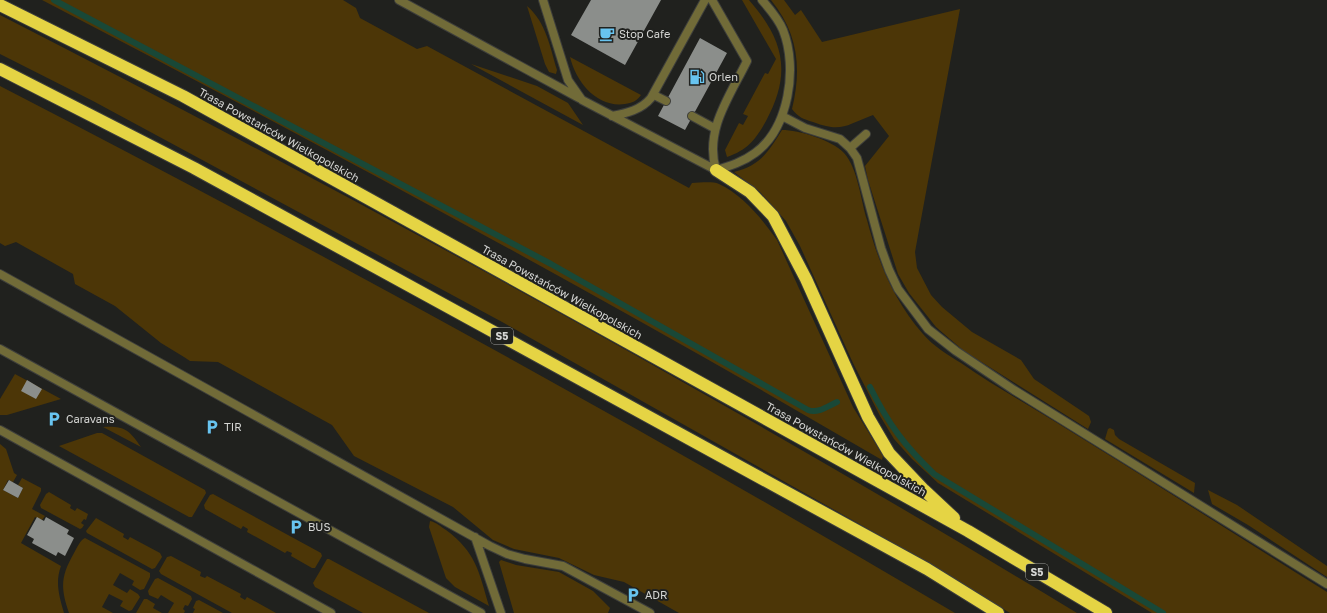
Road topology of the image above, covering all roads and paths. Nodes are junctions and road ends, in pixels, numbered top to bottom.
1 (399, 0) edge
2 (705, 0) edge
3 (712, 0) edge
4 (762, 0) edge
5 (542, 1) edge
6 (0, 5) edge
7 (0, 69) edge
8 (654, 95) junction
9 (582, 100) junction
10 (666, 102) dead end
11 (612, 116) junction
12 (692, 116) dead end
13 (782, 116) junction
14 (714, 128) junction
15 (866, 134) dead end
16 (850, 148) junction
17 (716, 170) junction
18 (0, 274) edge
19 (0, 349) edge
20 (0, 430) edge
21 (968, 531) junction
22 (475, 537) junction
23 (1327, 584) edge
24 (314, 603) junction
25 (316, 613) edge
26 (331, 613) edge
27 (481, 613) edge
28 (501, 613) edge
29 (650, 613) edge
30 (998, 613) edge
31 (1106, 613) edge

1 - 9 lane
2 - 8 lane
3 - 14 lane
4 - 13 lane
5 - 9 lane
6 - 21 highway, Trasa Powstańców Wielkopolskich / S5
7 - 30 highway, S5
8 - 10 lane
8 - 11 lane
9 - 11 lane
11 - 17 lane
12 - 14 lane
13 - 16 lane
13 - 17 lane
14 - 17 lane
15 - 16 lane
16 - 23 lane
17 - 21 highway
18 - 22 lane
19 - 27 lane
20 - 24 lane
21 - 31 highway, Trasa Powstańców Wielkopolskich / S5
22 - 28 lane
22 - 29 lane
24 - 25 lane
24 - 26 lane

